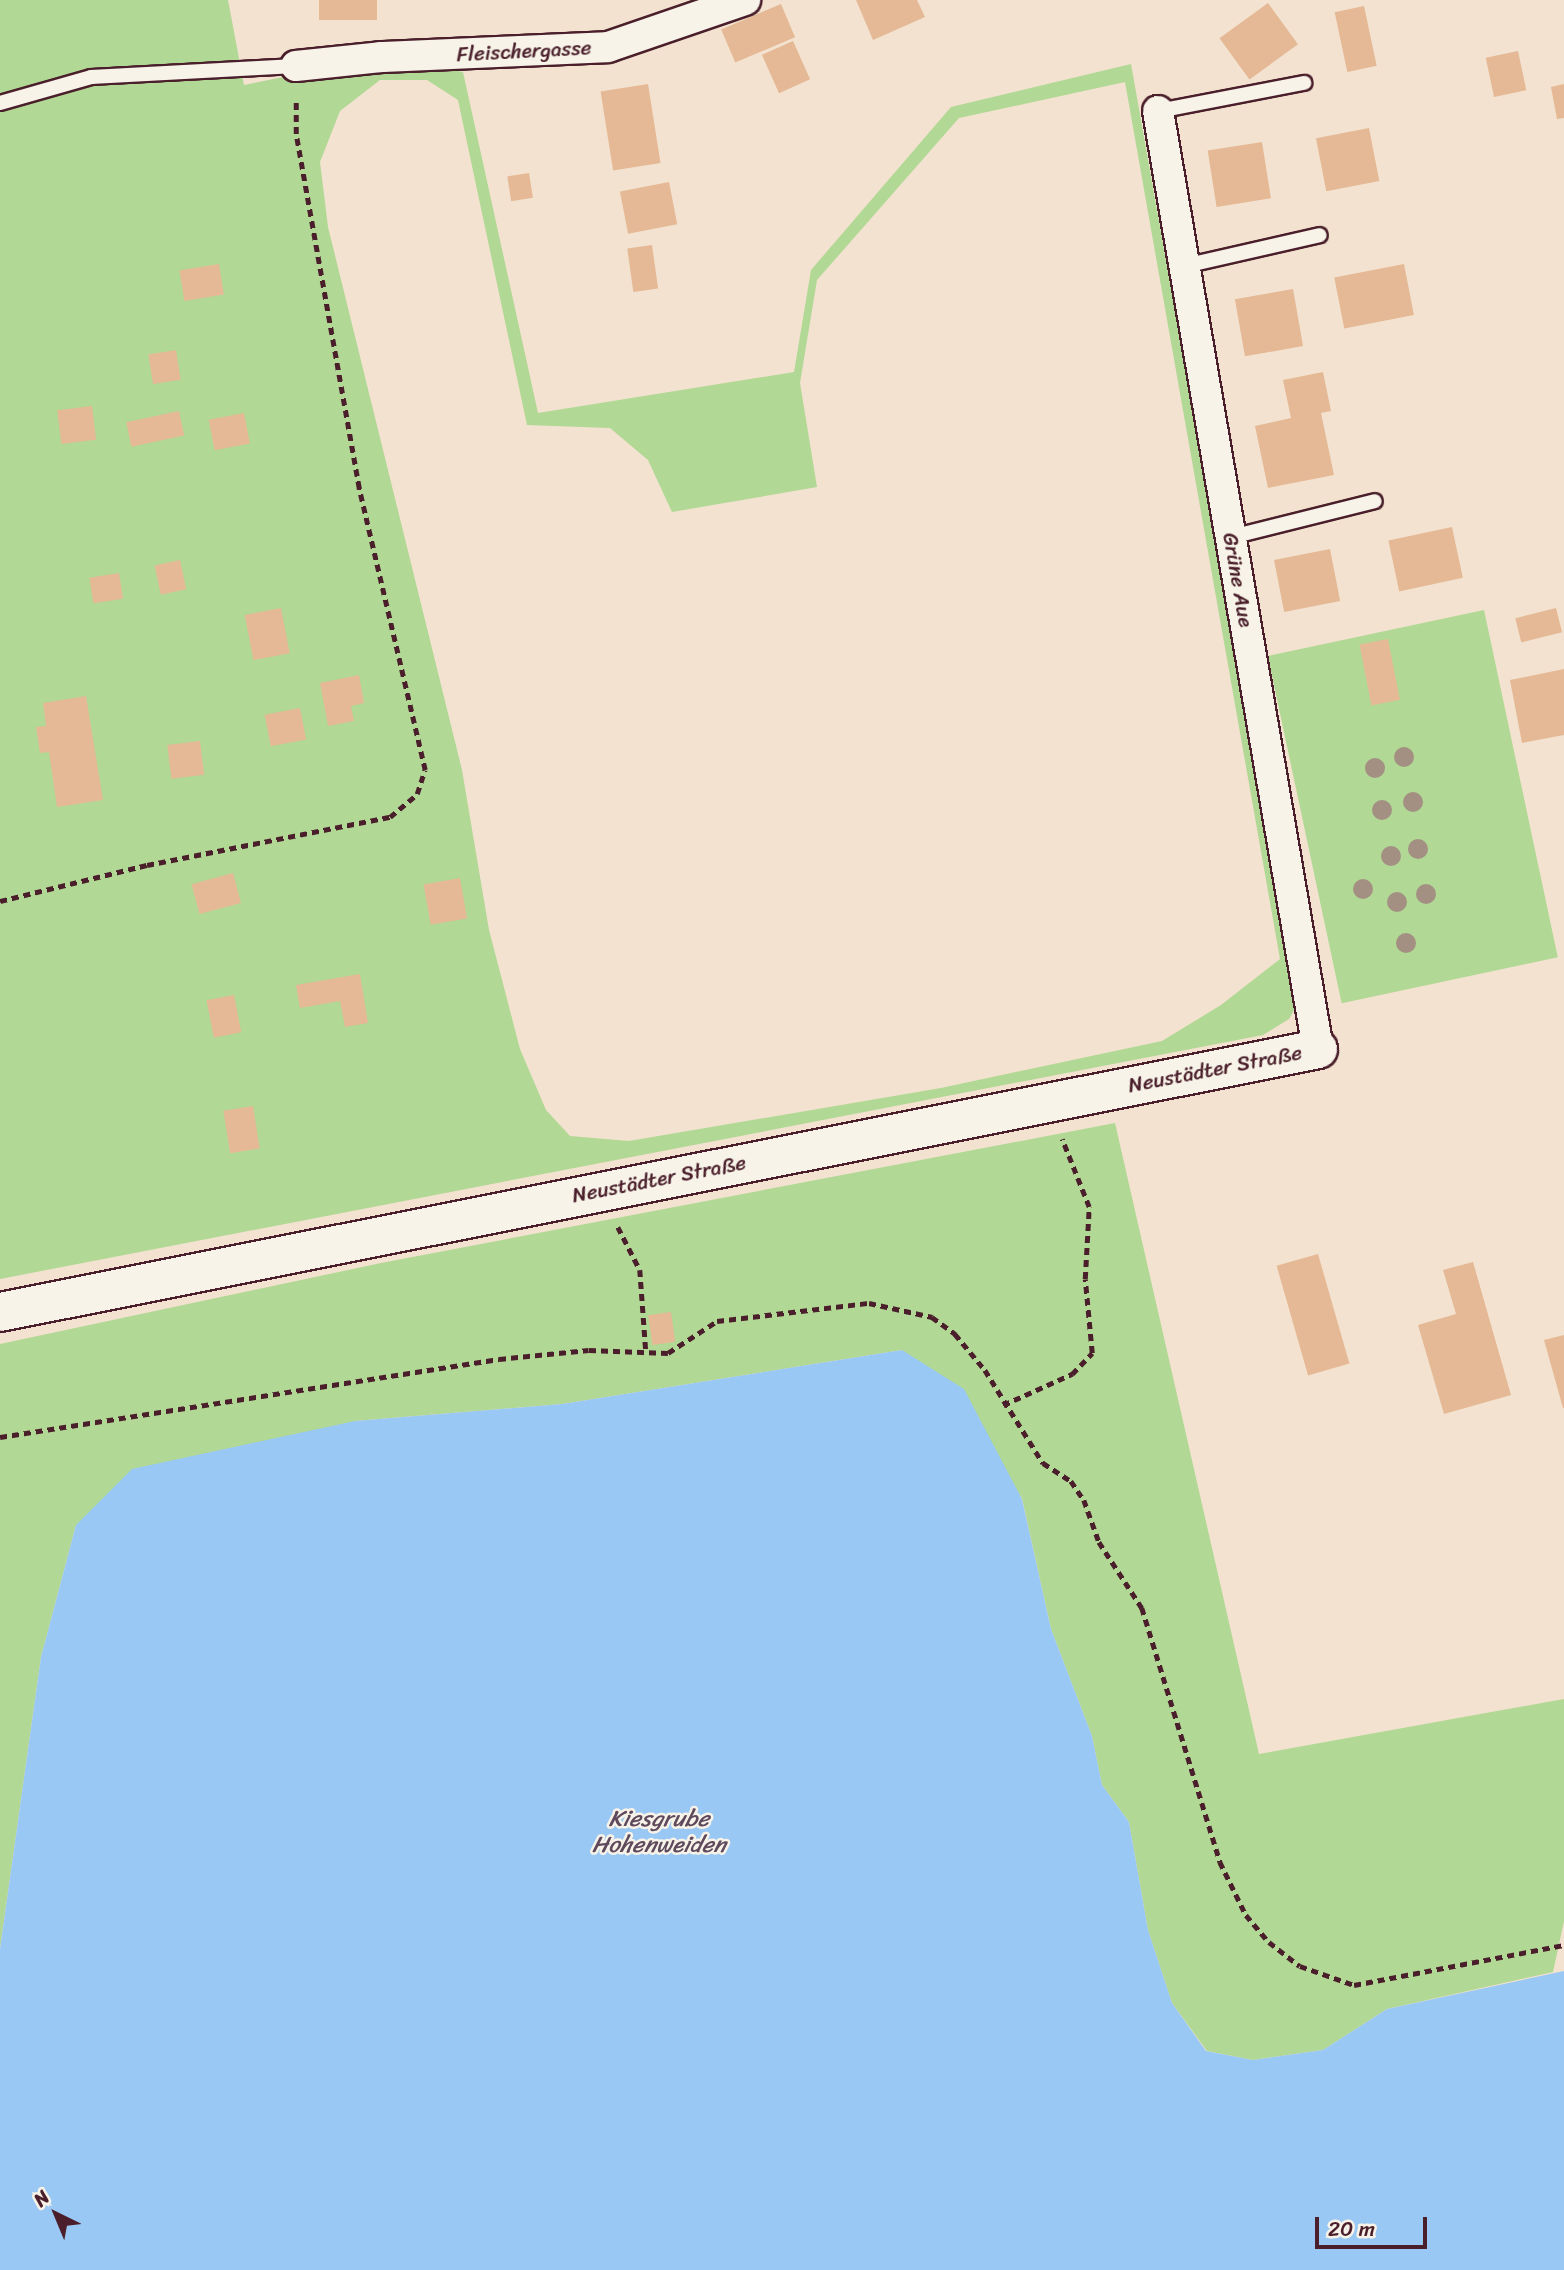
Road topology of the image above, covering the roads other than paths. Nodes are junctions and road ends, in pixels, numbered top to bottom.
1 (727, 3) edge
2 (296, 66) joint
3 (1304, 83) dead end
4 (0, 103) edge
5 (1158, 111) joint
6 (1320, 235) dead end
7 (1184, 265) junction
8 (1376, 502) dead end
9 (1231, 537) junction
10 (1318, 1049) joint
11 (0, 1312) edge

1 - 2 street, Fleischergasse
2 - 4 lane
3 - 5 lane
5 - 7 street, Grüne Aue
6 - 7 lane
7 - 9 street, Grüne Aue
8 - 9 lane
9 - 10 street, Grüne Aue
10 - 11 main road, Neustädter Straße

